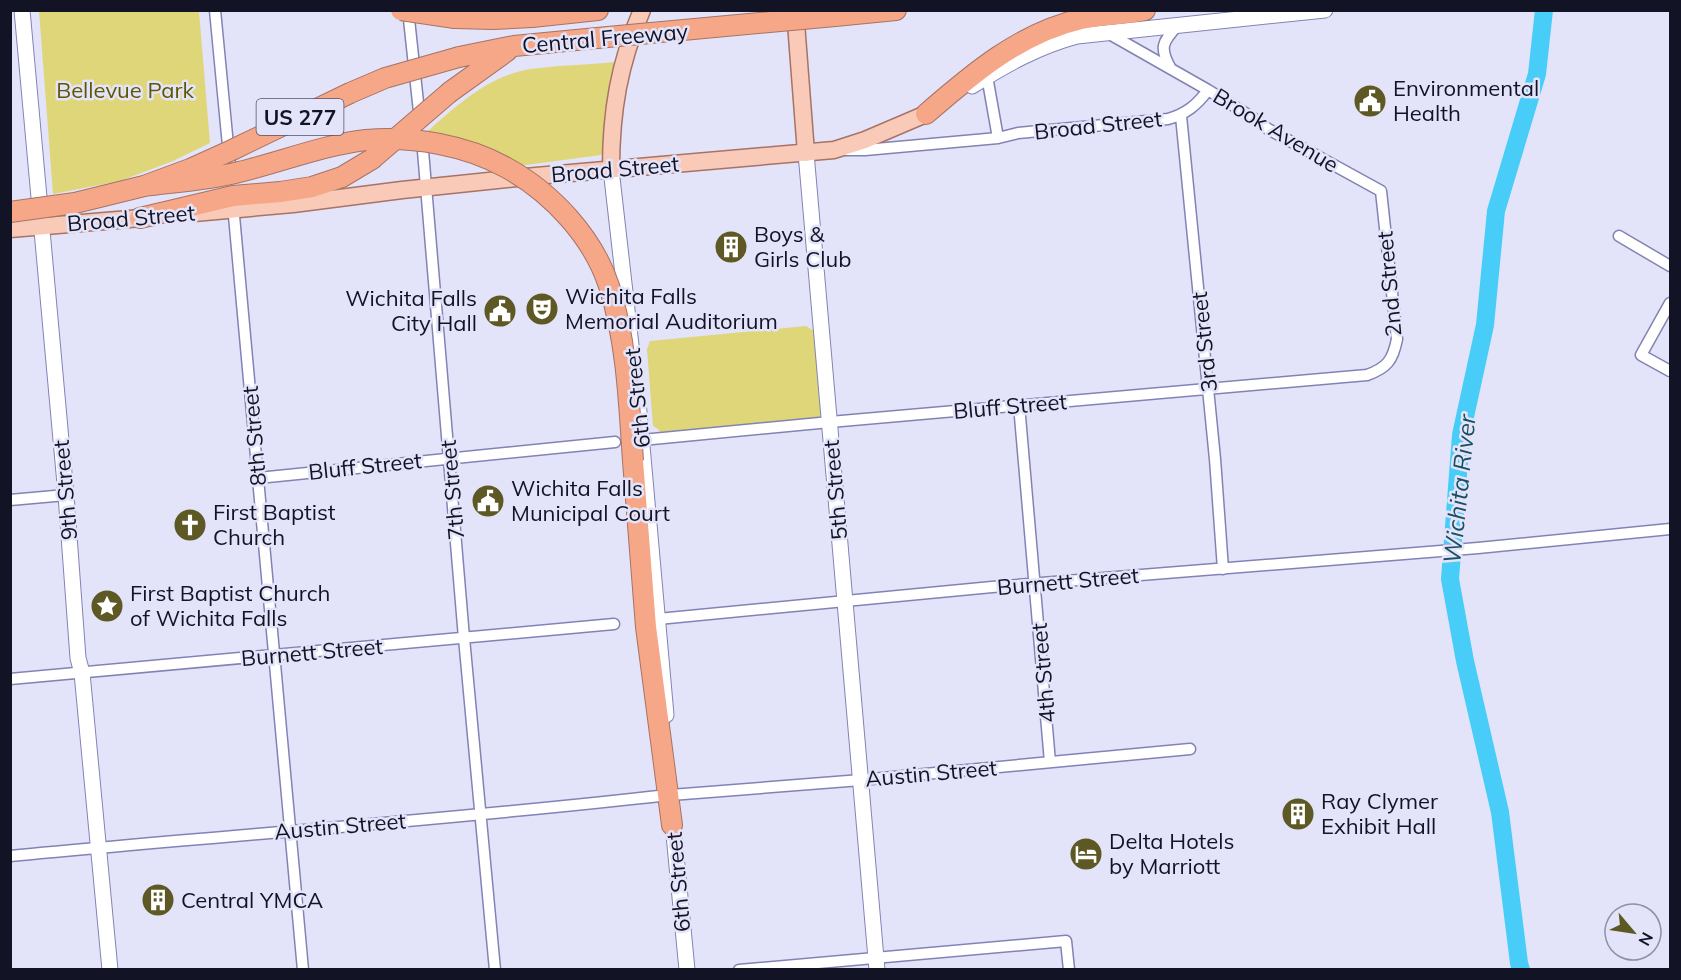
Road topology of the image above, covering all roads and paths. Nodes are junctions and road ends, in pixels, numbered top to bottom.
1 (22, 10) edge
2 (215, 10) edge
3 (401, 10) edge
4 (408, 10) edge
5 (642, 10) edge
6 (795, 10) edge
7 (896, 10) edge
8 (1145, 10) edge
9 (1325, 10) edge
10 (587, 11) edge
11 (1178, 25) junction
12 (1106, 32) junction
13 (514, 46) junction
14 (1171, 69) junction
15 (987, 76) junction
16 (1208, 90) junction
17 (926, 114) junction
18 (1181, 116) junction
19 (998, 138) junction
20 (834, 150) junction
21 (806, 153) junction
22 (611, 169) junction
23 (144, 186) junction
24 (427, 188) junction
25 (1381, 191) joint
26 (233, 202) junction
27 (10, 212) edge
28 (140, 218) joint
29 (41, 226) junction
30 (10, 229) edge
31 (1619, 236) dead end
32 (1671, 266) edge
33 (1671, 303) edge
34 (1378, 371) joint
35 (1671, 371) edge
36 (1208, 390) junction
37 (1019, 405) junction
38 (830, 422) junction
39 (642, 440) junction
40 (615, 442) dead end
41 (449, 458) junction
42 (258, 478) junction
43 (66, 495) junction
44 (10, 500) edge
45 (1671, 529) edge
46 (1223, 569) junction
47 (1035, 584) junction
48 (845, 601) junction
49 (658, 619) junction
50 (614, 624) dead end
51 (464, 638) junction
52 (274, 655) junction
53 (82, 673) junction
54 (10, 679) edge
55 (1190, 749) dead end
56 (1050, 762) junction
57 (861, 780) junction
58 (670, 795) junction
59 (481, 814) junction
60 (672, 825) joint
61 (290, 830) junction
62 (99, 848) junction
63 (10, 856) edge
64 (876, 963) edge
65 (110, 969) edge
66 (303, 969) edge
67 (495, 969) edge
68 (687, 969) edge
69 (739, 969) edge
70 (1069, 969) edge

1 - 29 main road, 9th Street
2 - 26 street, 8th Street
3 - 10 highway, Central Freeway, bridge
4 - 24 street, 7th Street
5 - 22 main road, 6th Street
6 - 21 main road, 5th Street
7 - 13 highway, Central Freeway, bridge
8 - 17 highway
9 - 11 main road
11 - 12 main road
11 - 14 street
12 - 14 street, Brook Avenue
12 - 15 main road
13 - 23 highway, Central Freeway / US 277, bridge
13 - 26 highway, bridge
14 - 16 street, Brook Avenue
15 - 17 main road
15 - 19 street
16 - 18 street, Broad Street
16 - 25 street, Brook Avenue
17 - 20 main road
18 - 19 street, Broad Street
18 - 36 street, 3rd Street
19 - 20 street, Broad Street
20 - 21 main road, Broad Street
21 - 22 main road, Broad Street
21 - 38 main road, 5th Street
22 - 24 main road, Broad Street
22 - 39 main road, 6th Street
23 - 27 highway, US 277, bridge
23 - 58 highway, bridge
24 - 26 main road, Broad Street
24 - 41 street, 7th Street
25 - 34 street, 2nd Street
26 - 28 highway
26 - 42 street, 8th Street
28 - 29 main road, Broad Street
29 - 30 main road, Broad Street
29 - 43 main road, 9th Street
31 - 32 street
33 - 35 street
34 - 36 street, Bluff Street
36 - 37 street, Bluff Street
36 - 46 street, 3rd Street
37 - 38 street, Bluff Street
37 - 47 street, 4th Street
38 - 39 street, Bluff Street
38 - 48 main road, 5th Street
39 - 49 main road, 6th Street
40 - 41 street, Bluff Street
41 - 42 street, Bluff Street
41 - 51 street, 7th Street
42 - 52 street, 8th Street
43 - 44 street
43 - 53 main road, 9th Street
45 - 46 street, Burnett Street
46 - 47 street, Burnett Street
47 - 48 street, Burnett Street
47 - 56 street, 4th Street
48 - 49 street, Burnett Street
48 - 57 main road, 5th Street
49 - 58 main road, 6th Street
50 - 51 street, Burnett Street
51 - 52 street, Burnett Street
51 - 59 street, 7th Street
52 - 53 street, Burnett Street
52 - 61 street, 8th Street
53 - 54 street, Burnett Street
53 - 62 main road, 9th Street
55 - 56 street, Austin Street
56 - 57 street, Austin Street
57 - 58 street, Austin Street
57 - 64 main road, 5th Street
58 - 59 street, Austin Street
58 - 60 highway
59 - 61 street, Austin Street
59 - 67 street, 7th Street
60 - 68 main road, 6th Street
61 - 62 street, Austin Street
61 - 66 street, 8th Street
62 - 63 street, Austin Street
62 - 65 main road, 9th Street
64 - 69 street
64 - 70 street

